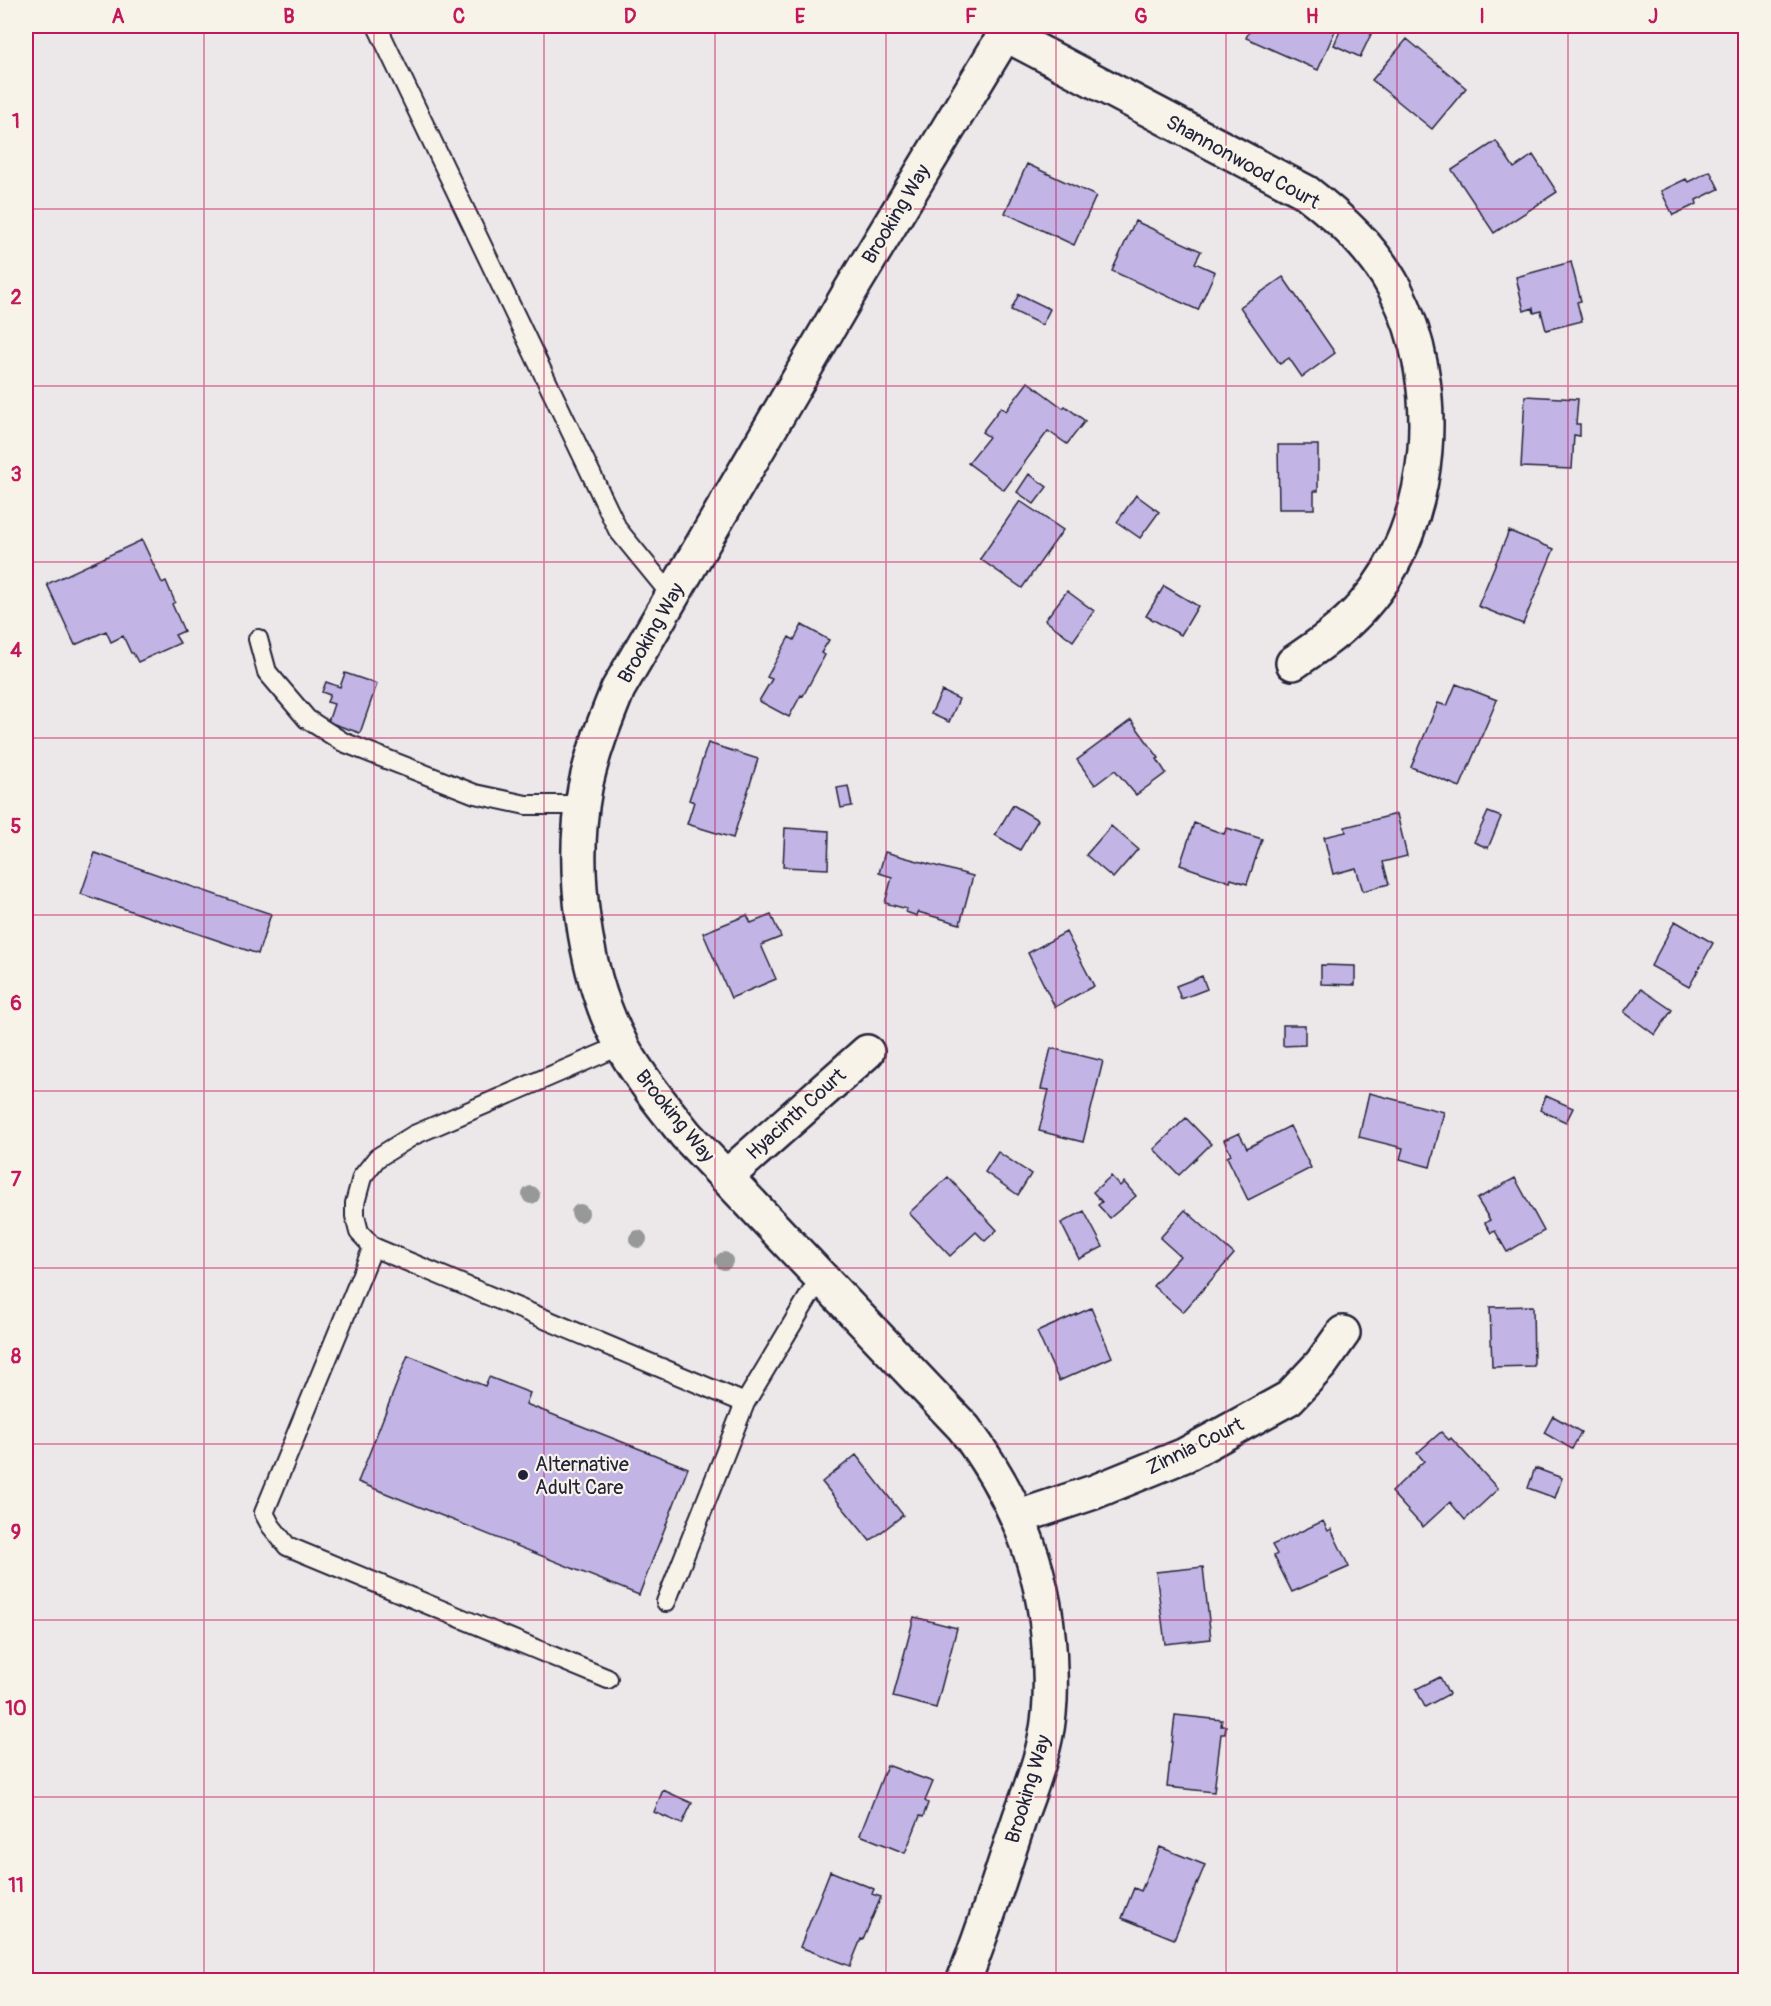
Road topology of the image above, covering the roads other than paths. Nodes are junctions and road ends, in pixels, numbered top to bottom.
1 (377, 26) edge
2 (1007, 30) edge
3 (672, 596) junction
4 (258, 639) dead end
5 (1293, 663) dead end
6 (583, 805) junction
7 (622, 1045) junction
8 (867, 1052) dead end
9 (726, 1177) junction
10 (373, 1247) junction
11 (821, 1276) junction
12 (1343, 1333) dead end
13 (745, 1403) junction
14 (1019, 1517) junction
15 (666, 1602) dead end
16 (608, 1679) dead end
17 (964, 1980) edge

1 - 3 lane
2 - 3 street, Brooking Way
2 - 5 street, Shannonwood Court
3 - 6 street, Brooking Way
4 - 6 lane
6 - 7 street, Brooking Way
7 - 9 street, Brooking Way
7 - 10 lane
8 - 9 street, Hyacinth Court
9 - 11 street, Brooking Way
10 - 13 lane
10 - 16 lane
11 - 13 lane
11 - 14 street, Brooking Way
12 - 14 street, Zinnia Court
13 - 15 lane
14 - 17 street, Brooking Way

